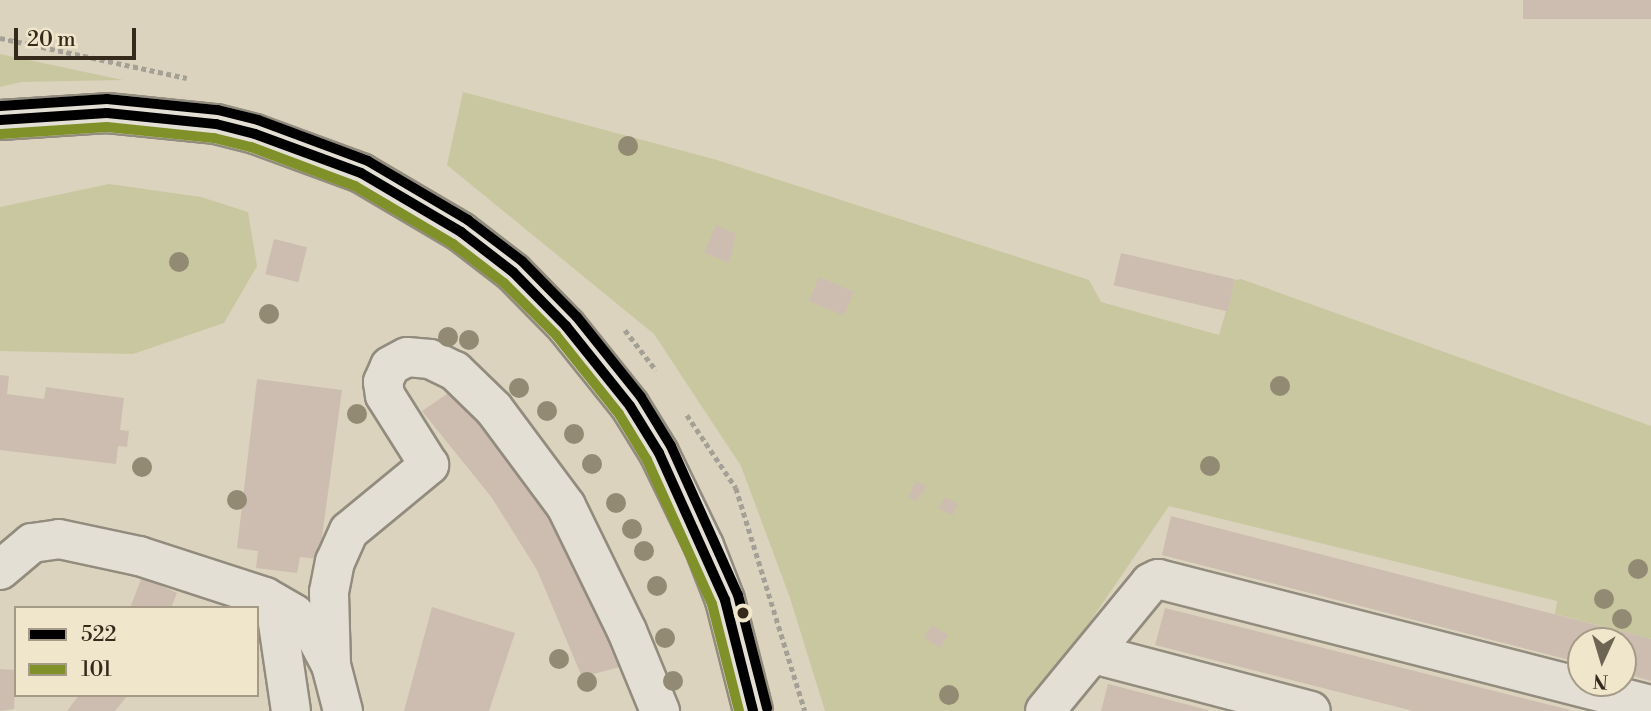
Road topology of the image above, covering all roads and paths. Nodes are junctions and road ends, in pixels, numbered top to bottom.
1 (0, 120) edge
2 (0, 570) edge
3 (275, 603) junction
4 (1094, 654) junction
5 (331, 665) junction
6 (1651, 705) edge
7 (291, 711) edge
8 (343, 711) edge
9 (660, 711) edge
10 (753, 711) edge
11 (1045, 711) edge
12 (1311, 711) edge

1 - 10 street
2 - 3 street
3 - 5 street
3 - 7 street
4 - 6 street
4 - 11 street
4 - 12 street
5 - 8 street
5 - 9 street

